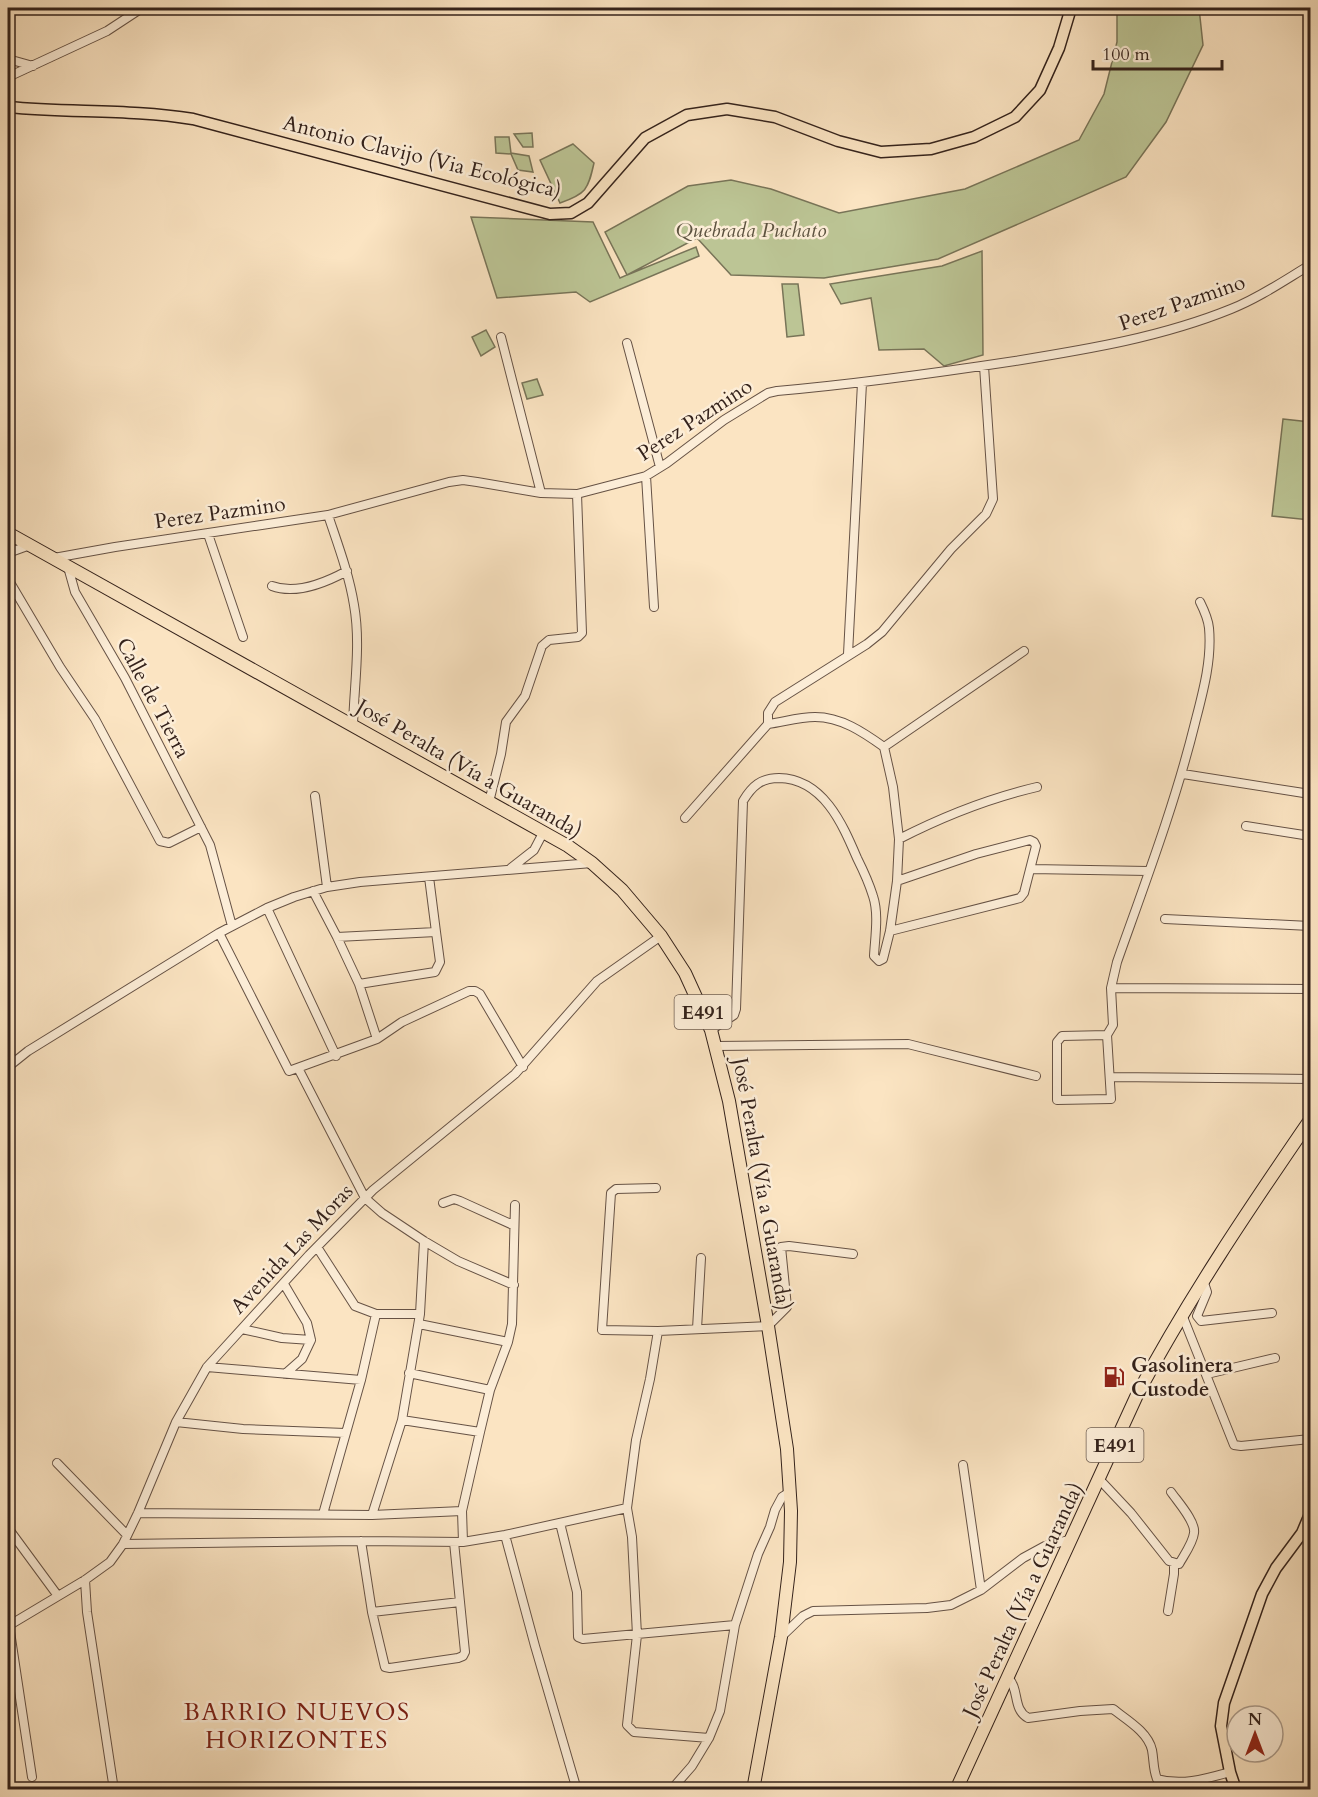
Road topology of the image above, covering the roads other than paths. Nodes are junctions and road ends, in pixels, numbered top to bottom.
1 (142, 8) edge
2 (1071, 8) edge
3 (8, 59) edge
4 (33, 66) junction
5 (8, 77) edge
6 (8, 107) edge
7 (1311, 265) edge
8 (501, 337) dead end
9 (627, 343) dead end
10 (984, 366) junction
11 (862, 383) junction
12 (660, 466) junction
13 (646, 476) junction
14 (542, 493) junction
15 (577, 494) junction
16 (328, 515) junction
17 (8, 532) edge
18 (208, 534) junction
19 (30, 545) junction
20 (8, 553) edge
21 (54, 558) junction
22 (68, 567) junction
23 (347, 571) junction
24 (8, 579) edge
25 (272, 586) dead end
26 (1200, 602) dead end
27 (654, 607) dead end
28 (243, 637) dead end
29 (1024, 651) dead end
30 (848, 654) junction
31 (768, 724) junction
32 (353, 726) junction
33 (884, 747) junction
34 (1183, 774) junction
35 (1037, 787) dead end
36 (1311, 794) edge
37 (315, 796) dead end
38 (489, 802) junction
39 (685, 818) dead end
40 (1246, 826) dead end
41 (201, 827) junction
42 (544, 831) junction
43 (1311, 836) edge
44 (898, 839) junction
45 (592, 863) junction
46 (1031, 868) junction
47 (510, 869) junction
48 (1148, 871) junction
49 (429, 877) junction
50 (897, 881) junction
51 (327, 887) junction
52 (313, 891) junction
53 (267, 908) junction
54 (1165, 919) dead end
55 (232, 926) junction
56 (1311, 926) edge
57 (890, 931) junction
58 (436, 932) junction
59 (219, 933) junction
60 (661, 936) junction
61 (337, 937) junction
62 (359, 984) junction
63 (1111, 987) junction
64 (1311, 989) edge
65 (711, 1030) junction
66 (1107, 1035) junction
67 (377, 1039) junction
68 (716, 1046) junction
69 (336, 1056) junction
70 (8, 1067) edge
71 (523, 1067) junction
72 (298, 1068) junction
73 (1036, 1076) dead end
74 (1110, 1077) junction
75 (1311, 1079) edge
76 (1311, 1120) edge
77 (656, 1188) dead end
78 (365, 1198) junction
79 (443, 1203) dead end
80 (514, 1205) dead end
81 (513, 1225) junction
82 (424, 1241) junction
83 (317, 1247) junction
84 (853, 1254) dead end
85 (701, 1258) dead end
86 (1203, 1283) junction
87 (284, 1284) junction
88 (514, 1285) junction
89 (1272, 1312) dead end
90 (376, 1314) junction
91 (420, 1314) junction
92 (1183, 1317) junction
93 (418, 1324) junction
94 (768, 1326) junction
95 (242, 1329) junction
96 (697, 1329) junction
97 (658, 1331) junction
98 (311, 1340) junction
99 (508, 1342) junction
100 (1275, 1358) dead end
101 (207, 1367) junction
102 (409, 1373) junction
103 (285, 1374) junction
104 (1207, 1374) junction
105 (361, 1380) junction
106 (490, 1390) junction
107 (402, 1420) junction
108 (176, 1422) junction
109 (345, 1432) junction
110 (480, 1432) junction
111 (1311, 1439) edge
112 (57, 1463) dead end
113 (963, 1464) dead end
114 (1100, 1480) junction
115 (790, 1492) junction
116 (1171, 1492) dead end
117 (627, 1508) junction
118 (462, 1511) junction
119 (138, 1513) junction
120 (322, 1514) junction
121 (1311, 1514) edge
122 (372, 1515) junction
123 (560, 1523) junction
124 (8, 1528) edge
125 (127, 1535) junction
126 (505, 1535) junction
127 (1069, 1540) junction
128 (361, 1541) junction
129 (458, 1542) junction
130 (123, 1544) junction
131 (1174, 1564) junction
132 (85, 1580) junction
133 (981, 1590) junction
134 (58, 1596) junction
135 (460, 1602) junction
136 (1168, 1611) dead end
137 (372, 1612) junction
138 (735, 1625) junction
139 (8, 1626) edge
140 (637, 1635) junction
141 (781, 1637) junction
142 (1008, 1678) junction
143 (709, 1738) junction
144 (1230, 1772) junction
145 (32, 1777) dead end
146 (114, 1790) edge
147 (577, 1790) edge
148 (670, 1790) edge
149 (753, 1790) edge
150 (956, 1790) edge
151 (1236, 1790) edge

1 - 4 street
2 - 6 main road, Antonio Clavijo (Via Ecológica)
3 - 4 street
4 - 5 street
7 - 10 street, Perez Pazmino
8 - 14 street
9 - 12 street
10 - 11 street, Perez Pazmino
10 - 30 street
11 - 12 street, Perez Pazmino
11 - 30 street
12 - 13 street, Perez Pazmino
13 - 15 street, Perez Pazmino
13 - 27 street
14 - 15 street, Perez Pazmino
14 - 16 street, Perez Pazmino
15 - 38 street
16 - 18 street, Perez Pazmino
16 - 23 street
17 - 19 highway, José Peralta (Vía a Guaranda) / E491
18 - 21 street, Perez Pazmino
18 - 28 street
19 - 20 street
19 - 21 highway, José Peralta (Vía a Guaranda) / E491
21 - 22 highway, José Peralta (Vía a Guaranda) / E491
22 - 32 highway, José Peralta (Vía a Guaranda) / E491
22 - 41 street, Calle de Tierra
23 - 25 street
23 - 32 street
24 - 41 street
26 - 34 street
29 - 33 street
30 - 31 street
31 - 33 street
31 - 39 street
32 - 38 highway, José Peralta (Vía a Guaranda) / E491
33 - 44 street
34 - 36 street
34 - 48 street
35 - 44 street
37 - 51 street
38 - 42 highway, José Peralta (Vía a Guaranda) / E491
40 - 43 street
41 - 55 street, Calle de Tierra
42 - 45 highway, José Peralta (Vía a Guaranda) / E491
42 - 47 street
44 - 50 street
45 - 47 street
45 - 60 highway, José Peralta (Vía a Guaranda) / E491
46 - 48 street
46 - 50 street
46 - 57 street
47 - 49 street
48 - 63 street
49 - 51 street
49 - 58 street
50 - 57 street
51 - 52 street
52 - 53 street
52 - 61 street
53 - 55 street
53 - 69 street
54 - 56 street
55 - 59 street
57 - 65 street
58 - 61 street
58 - 62 street
59 - 70 street
59 - 72 street
60 - 65 highway, José Peralta (Vía a Guaranda) / E491
60 - 71 street, Avenida Las Moras
61 - 62 street
62 - 67 street
63 - 64 street
63 - 66 street
65 - 68 highway, José Peralta (Vía a Guaranda) / E491
66 - 74 street
66 - 74 street
67 - 69 street
67 - 71 street
68 - 73 street
68 - 94 highway, José Peralta (Vía a Guaranda) / E491
69 - 72 street
71 - 78 street, Avenida Las Moras
72 - 78 street
74 - 75 street
76 - 86 highway, José Peralta (Vía a Guaranda) / E491
77 - 97 street
78 - 82 street
78 - 83 street, Avenida Las Moras
79 - 81 street
80 - 81 street
81 - 88 street
82 - 88 street
82 - 91 street
83 - 87 street, Avenida Las Moras
83 - 90 street
84 - 94 street
85 - 96 street
86 - 89 street
86 - 92 highway, José Peralta (Vía a Guaranda) / E491
87 - 95 street, Avenida Las Moras
87 - 98 street
88 - 99 street
90 - 91 street
90 - 105 street
91 - 93 street
92 - 104 street
92 - 114 highway, José Peralta (Vía a Guaranda) / E491
93 - 99 street
93 - 102 street
94 - 96 street
94 - 115 highway, José Peralta (Vía a Guaranda) / E491
95 - 98 street
95 - 101 street, Avenida Las Moras
96 - 97 street
97 - 117 street
98 - 103 street
99 - 106 street
100 - 104 street
101 - 103 street
101 - 108 street, Avenida Las Moras
102 - 106 street
102 - 107 street
103 - 105 street
104 - 111 street
105 - 109 street
106 - 110 street
107 - 110 street
107 - 122 street
108 - 109 street
108 - 119 street, Avenida Las Moras
109 - 120 street
110 - 118 street
112 - 125 street
113 - 133 street
114 - 127 highway, José Peralta (Vía a Guaranda) / E491
114 - 131 street
115 - 138 street
115 - 141 highway, José Peralta (Vía a Guaranda) / E491
116 - 131 street
117 - 123 street
117 - 140 street
118 - 122 street
118 - 129 street
119 - 120 street
119 - 125 street, Avenida Las Moras
120 - 122 street
121 - 144 main road
123 - 126 street
123 - 140 street
124 - 134 street
125 - 130 street, Avenida Las Moras
126 - 129 street
126 - 147 street
127 - 133 street
127 - 142 highway, José Peralta (Vía a Guaranda) / E491
128 - 129 street
128 - 130 street
128 - 137 street
129 - 135 street
130 - 132 street, Avenida Las Moras
131 - 136 street
132 - 134 street, Avenida Las Moras
132 - 146 street
133 - 141 street
134 - 139 street, Avenida Las Moras
135 - 137 street
135 - 137 street
138 - 140 street
138 - 143 street
139 - 145 street
140 - 143 street
141 - 149 highway, José Peralta (Vía a Guaranda) / E491
142 - 144 street
142 - 150 highway, José Peralta (Vía a Guaranda) / E491
143 - 148 street
144 - 151 main road

